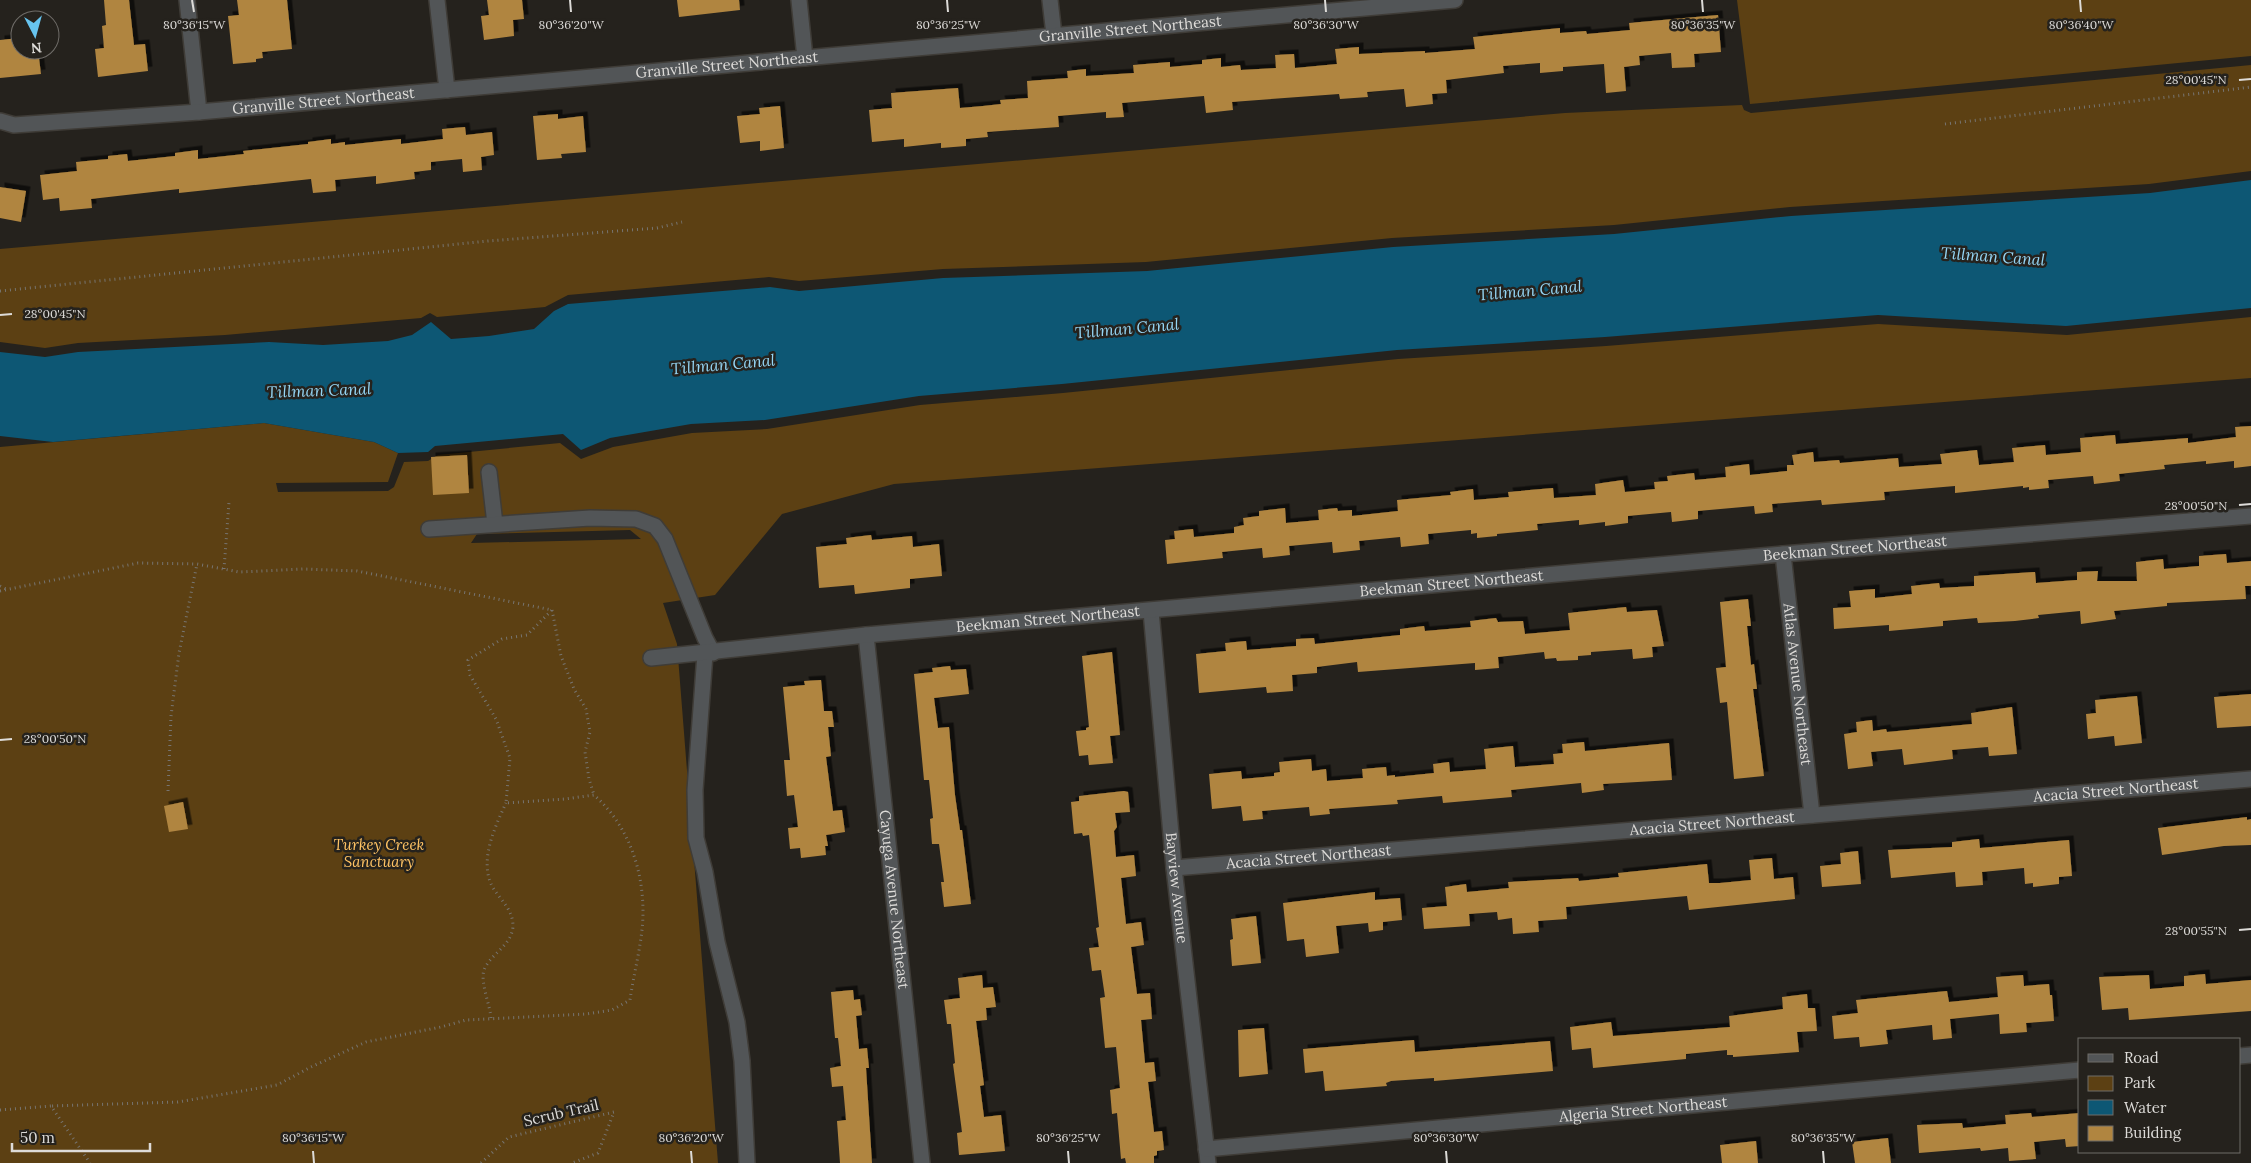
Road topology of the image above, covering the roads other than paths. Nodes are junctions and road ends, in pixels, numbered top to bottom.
1 (187, 0) edge
2 (437, 0) edge
3 (799, 0) edge
4 (1050, 0) edge
5 (1455, 0) edge
6 (1054, 35) junction
7 (805, 58) junction
8 (447, 90) junction
9 (199, 112) junction
10 (0, 121) edge
11 (489, 472) dead end
12 (2251, 516) edge
13 (495, 524) junction
14 (429, 528) dead end
15 (1783, 554) junction
16 (1151, 611) junction
17 (866, 635) junction
18 (709, 653) junction
19 (651, 658) dead end
20 (2251, 779) edge
21 (1812, 815) junction
22 (1174, 868) junction
23 (2078, 1070) edge
24 (1207, 1156) edge
25 (747, 1163) edge
26 (922, 1163) edge

1 - 9 street
2 - 8 street
3 - 7 street
4 - 6 street
5 - 6 street, Granville Street Northeast
6 - 7 street, Granville Street Northeast
7 - 8 street, Granville Street Northeast
8 - 9 street, Granville Street Northeast
9 - 10 street, Granville Street Northeast
11 - 13 street
12 - 15 street, Beekman Street Northeast
13 - 14 street
13 - 18 street
15 - 16 street, Beekman Street Northeast
15 - 21 street, Atlas Avenue Northeast
16 - 17 street, Beekman Street Northeast
16 - 22 street, Bayview Avenue
17 - 18 street, Beekman Street Northeast
17 - 26 street, Cayuga Avenue Northeast
18 - 19 street, Beekman Street Northeast
18 - 25 street
20 - 21 street, Acacia Street Northeast
21 - 22 street, Acacia Street Northeast
22 - 24 street, Bayview Avenue
23 - 24 street, Algeria Street Northeast

